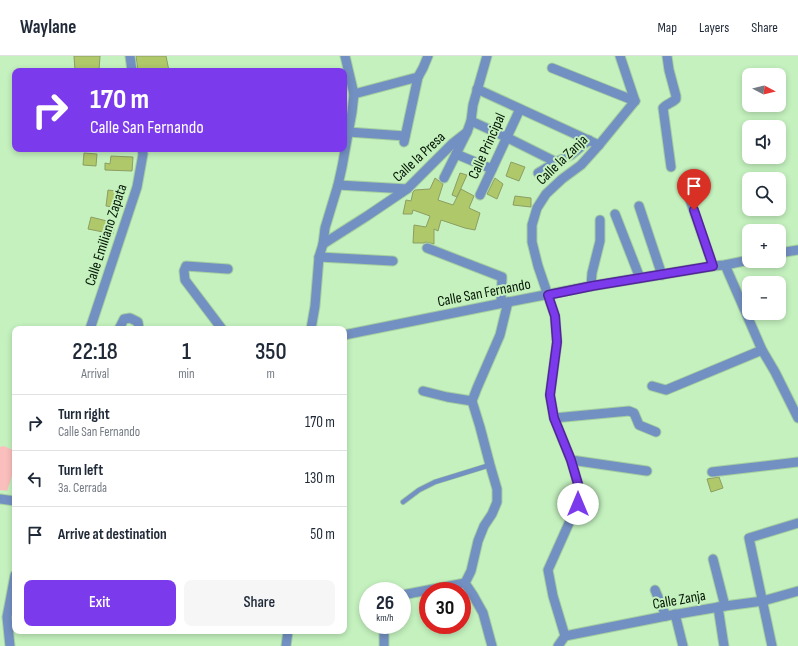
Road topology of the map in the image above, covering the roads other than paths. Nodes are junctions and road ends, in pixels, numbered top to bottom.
1 (130, 56) edge
2 (345, 56) edge
3 (428, 56) edge
4 (487, 56) edge
5 (620, 56) edge
6 (667, 56) edge
7 (132, 68) edge
8 (552, 68) dead end
9 (418, 77) junction
10 (477, 89) junction
11 (354, 94) junction
12 (635, 101) junction
13 (520, 108) junction
14 (471, 121) junction
15 (347, 128) edge
16 (467, 132) junction
17 (506, 137) junction
18 (589, 140) junction
19 (599, 145) junction
20 (143, 152) edge
21 (343, 152) edge
22 (456, 154) junction
23 (556, 162) junction
24 (672, 167) dead end
25 (492, 169) junction
26 (538, 173) dead end
27 (444, 178) dead end
28 (338, 185) junction
29 (407, 189) junction
30 (480, 196) dead end
31 (689, 197) dead end
32 (639, 206) dead end
33 (615, 214) dead end
34 (600, 220) dead end
35 (323, 244) junction
36 (427, 248) dead end
37 (798, 250) edge
38 (786, 253) edge
39 (319, 257) junction
40 (393, 261) dead end
41 (742, 261) edge
42 (725, 265) junction
43 (713, 266) junction
44 (228, 269) dead end
45 (662, 275) junction
46 (640, 278) junction
47 (592, 286) junction
48 (548, 295) junction
49 (505, 302) junction
50 (91, 326) edge
51 (120, 326) edge
52 (139, 326) edge
53 (220, 326) edge
54 (312, 326) edge
55 (347, 335) edge
56 (762, 350) junction
57 (652, 386) dead end
58 (423, 391) dead end
59 (472, 401) junction
60 (554, 418) junction
61 (798, 418) edge
62 (656, 432) dead end
63 (571, 460) junction
64 (798, 462) edge
65 (490, 465) junction
66 (647, 470) dead end
67 (712, 472) dead end
68 (0, 499) edge
69 (12, 501) edge
70 (403, 502) dead end
71 (798, 523) edge
72 (713, 559) dead end
73 (466, 582) edge
74 (655, 590) dead end
75 (12, 591) edge
76 (798, 591) edge
77 (471, 592) edge
78 (763, 601) junction
79 (721, 607) junction
80 (671, 615) junction
81 (288, 634) edge
82 (384, 634) edge
83 (565, 636) junction
84 (10, 646) edge
85 (286, 646) edge
86 (384, 646) edge
87 (492, 646) edge
88 (558, 646) edge
89 (683, 646) edge
90 (724, 646) edge
91 (772, 646) edge

1 - 7 street
2 - 11 street
3 - 9 street
4 - 10 street, Calle la Presa
5 - 12 street
6 - 24 street
8 - 12 street
9 - 11 street
9 - 15 street
10 - 13 street
10 - 14 street, Calle la Presa
11 - 15 street
12 - 19 street, Calle la Zanja
13 - 17 street, Calle Principal
13 - 18 street
14 - 16 street, Calle la Presa
14 - 17 street
16 - 22 street
16 - 29 street, Calle la Presa
17 - 23 street
17 - 25 street, Calle Principal
18 - 19 street
18 - 23 street
19 - 48 street, Calle la Zanja
20 - 50 street, Calle Emiliano Zapata
21 - 28 street
22 - 25 street
22 - 27 street
23 - 26 street
25 - 30 street, Calle Principal
28 - 29 street
28 - 35 street
29 - 35 street, Calle la Presa
31 - 43 street
32 - 45 street
33 - 46 street
34 - 47 street
35 - 39 street
36 - 49 street
37 - 38 street
39 - 40 street
39 - 54 street
41 - 42 street, Calle San Fernando
42 - 43 street, Calle San Fernando
42 - 56 street
43 - 45 street, Calle San Fernando
44 - 53 street
45 - 46 street, Calle San Fernando
46 - 47 street, Calle San Fernando
47 - 48 street, Calle San Fernando
48 - 49 street, Calle San Fernando
48 - 60 street, Calle la Zanja
49 - 55 street, Calle San Fernando
49 - 59 street
51 - 52 street
56 - 57 street
56 - 61 street
58 - 59 street
59 - 65 street
60 - 62 street
60 - 63 street, Calle la Zanja
63 - 66 street
63 - 83 street, Calle la Zanja
64 - 67 street
65 - 70 lane
65 - 73 street
68 - 69 street
71 - 78 street
72 - 79 street
74 - 80 street
75 - 84 street
76 - 78 street, Calle Zanja
77 - 87 street
78 - 79 street, Calle Zanja
78 - 91 street
79 - 80 street, Calle Zanja
79 - 90 street
80 - 83 street, Calle Zanja
80 - 89 street
81 - 85 street
82 - 86 street
83 - 88 street

